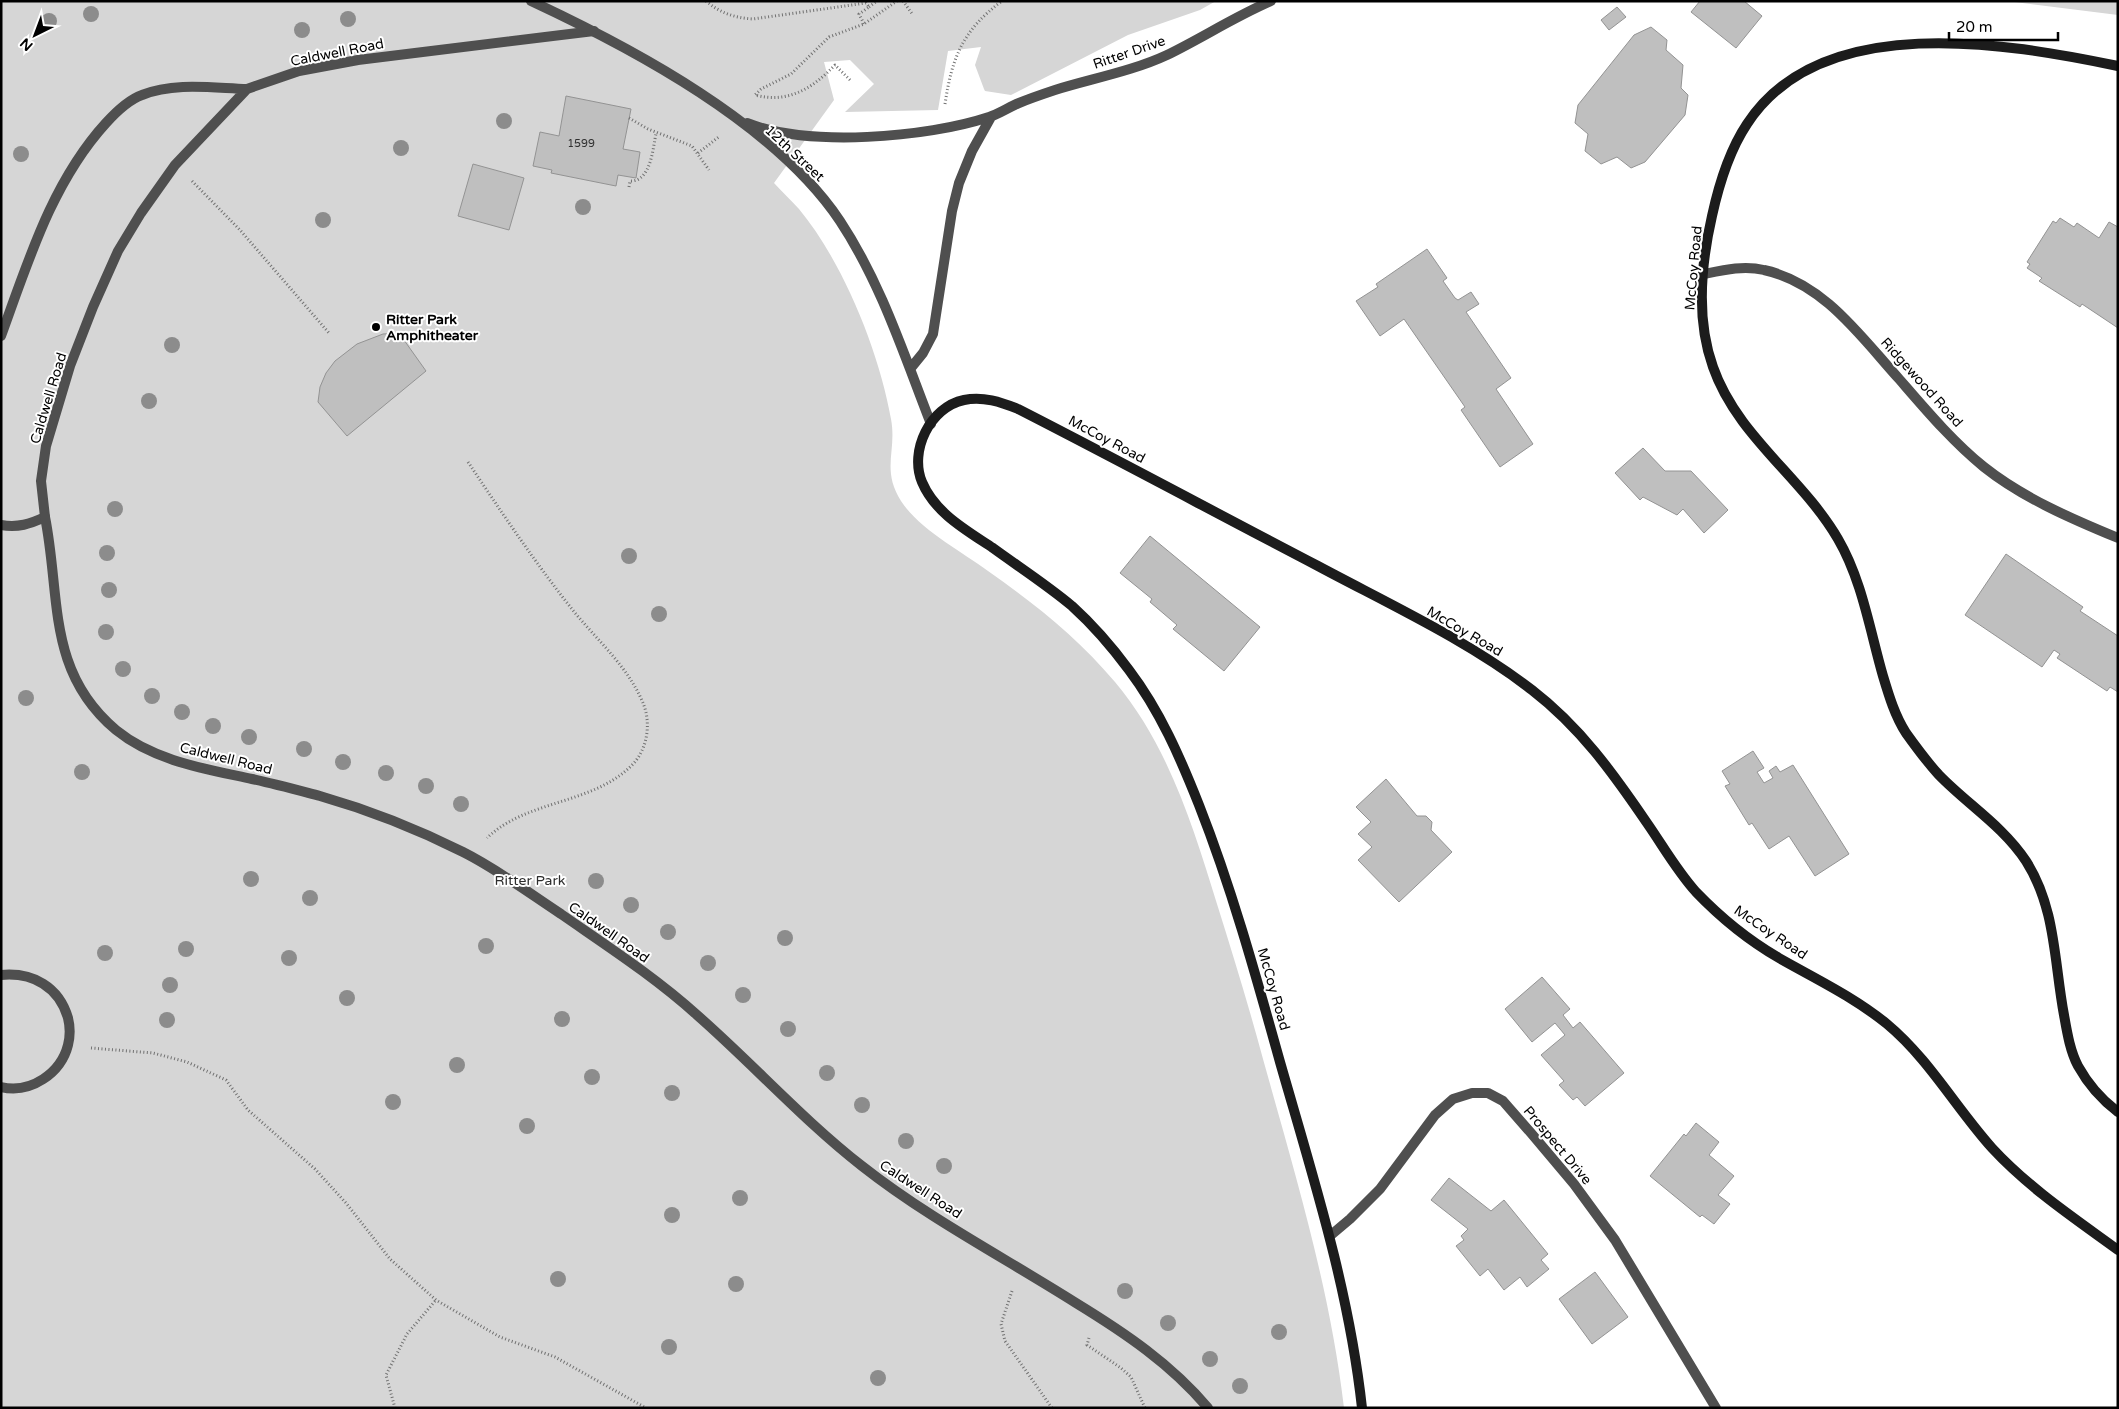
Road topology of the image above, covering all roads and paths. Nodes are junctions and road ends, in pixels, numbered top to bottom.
1 (530, 1) edge
2 (706, 1) edge
3 (877, 1) edge
4 (897, 1) edge
5 (903, 1) edge
6 (1002, 1) edge
7 (1270, 1) edge
8 (869, 7) junction
9 (913, 15) dead end
10 (864, 24) junction
11 (594, 31) junction
12 (2118, 66) edge
13 (850, 80) dead end
14 (247, 89) junction
15 (944, 110) dead end
16 (991, 117) junction
17 (629, 118) dead end
18 (735, 118) junction
19 (656, 133) junction
20 (720, 136) dead end
21 (698, 153) junction
22 (709, 170) dead end
23 (629, 187) dead end
24 (199, 188) dead end
25 (1704, 274) junction
26 (329, 333) dead end
27 (1, 336) edge
28 (910, 369) junction
29 (931, 424) junction
30 (468, 462) dead end
31 (45, 517) junction
32 (1, 525) edge
33 (2118, 538) edge
34 (469, 855) junction
35 (1, 975) edge
36 (94, 1049) dead end
37 (1, 1087) edge
38 (2118, 1112) edge
39 (1331, 1235) junction
40 (2118, 1250) edge
41 (1021, 1268) junction
42 (436, 1300) junction
43 (1087, 1345) dead end
44 (394, 1408) edge
45 (646, 1408) edge
46 (1052, 1408) edge
47 (1145, 1408) edge
48 (1208, 1408) edge
49 (1362, 1408) edge
50 (1716, 1408) edge

1 - 11 street, 12th Street
2 - 8 path
3 - 8 path
4 - 10 path
5 - 9 path
6 - 15 path
7 - 16 street, Ritter Drive
8 - 10 path
10 - 13 path
11 - 14 street, Caldwell Road
11 - 18 street, 12th Street
12 - 25 street, McCoy Road
14 - 27 street
14 - 31 street, Caldwell Road
16 - 18 street, Ritter Drive
16 - 28 street
17 - 19 path
18 - 28 street, 12th Street
19 - 21 path
19 - 23 path
20 - 21 path
21 - 22 path
24 - 26 path
25 - 33 street, Ridgewood Road
25 - 38 street, McCoy Road
28 - 29 street, 12th Street
29 - 39 street, McCoy Road
29 - 40 street, McCoy Road
30 - 34 path
31 - 32 street
31 - 34 street, Caldwell Road
34 - 41 street, Caldwell Road
35 - 37 street
36 - 42 path
39 - 49 street, McCoy Road
39 - 50 street, Prospect Drive
41 - 46 path
41 - 48 street, Caldwell Road
42 - 44 path
42 - 45 path
43 - 47 path

